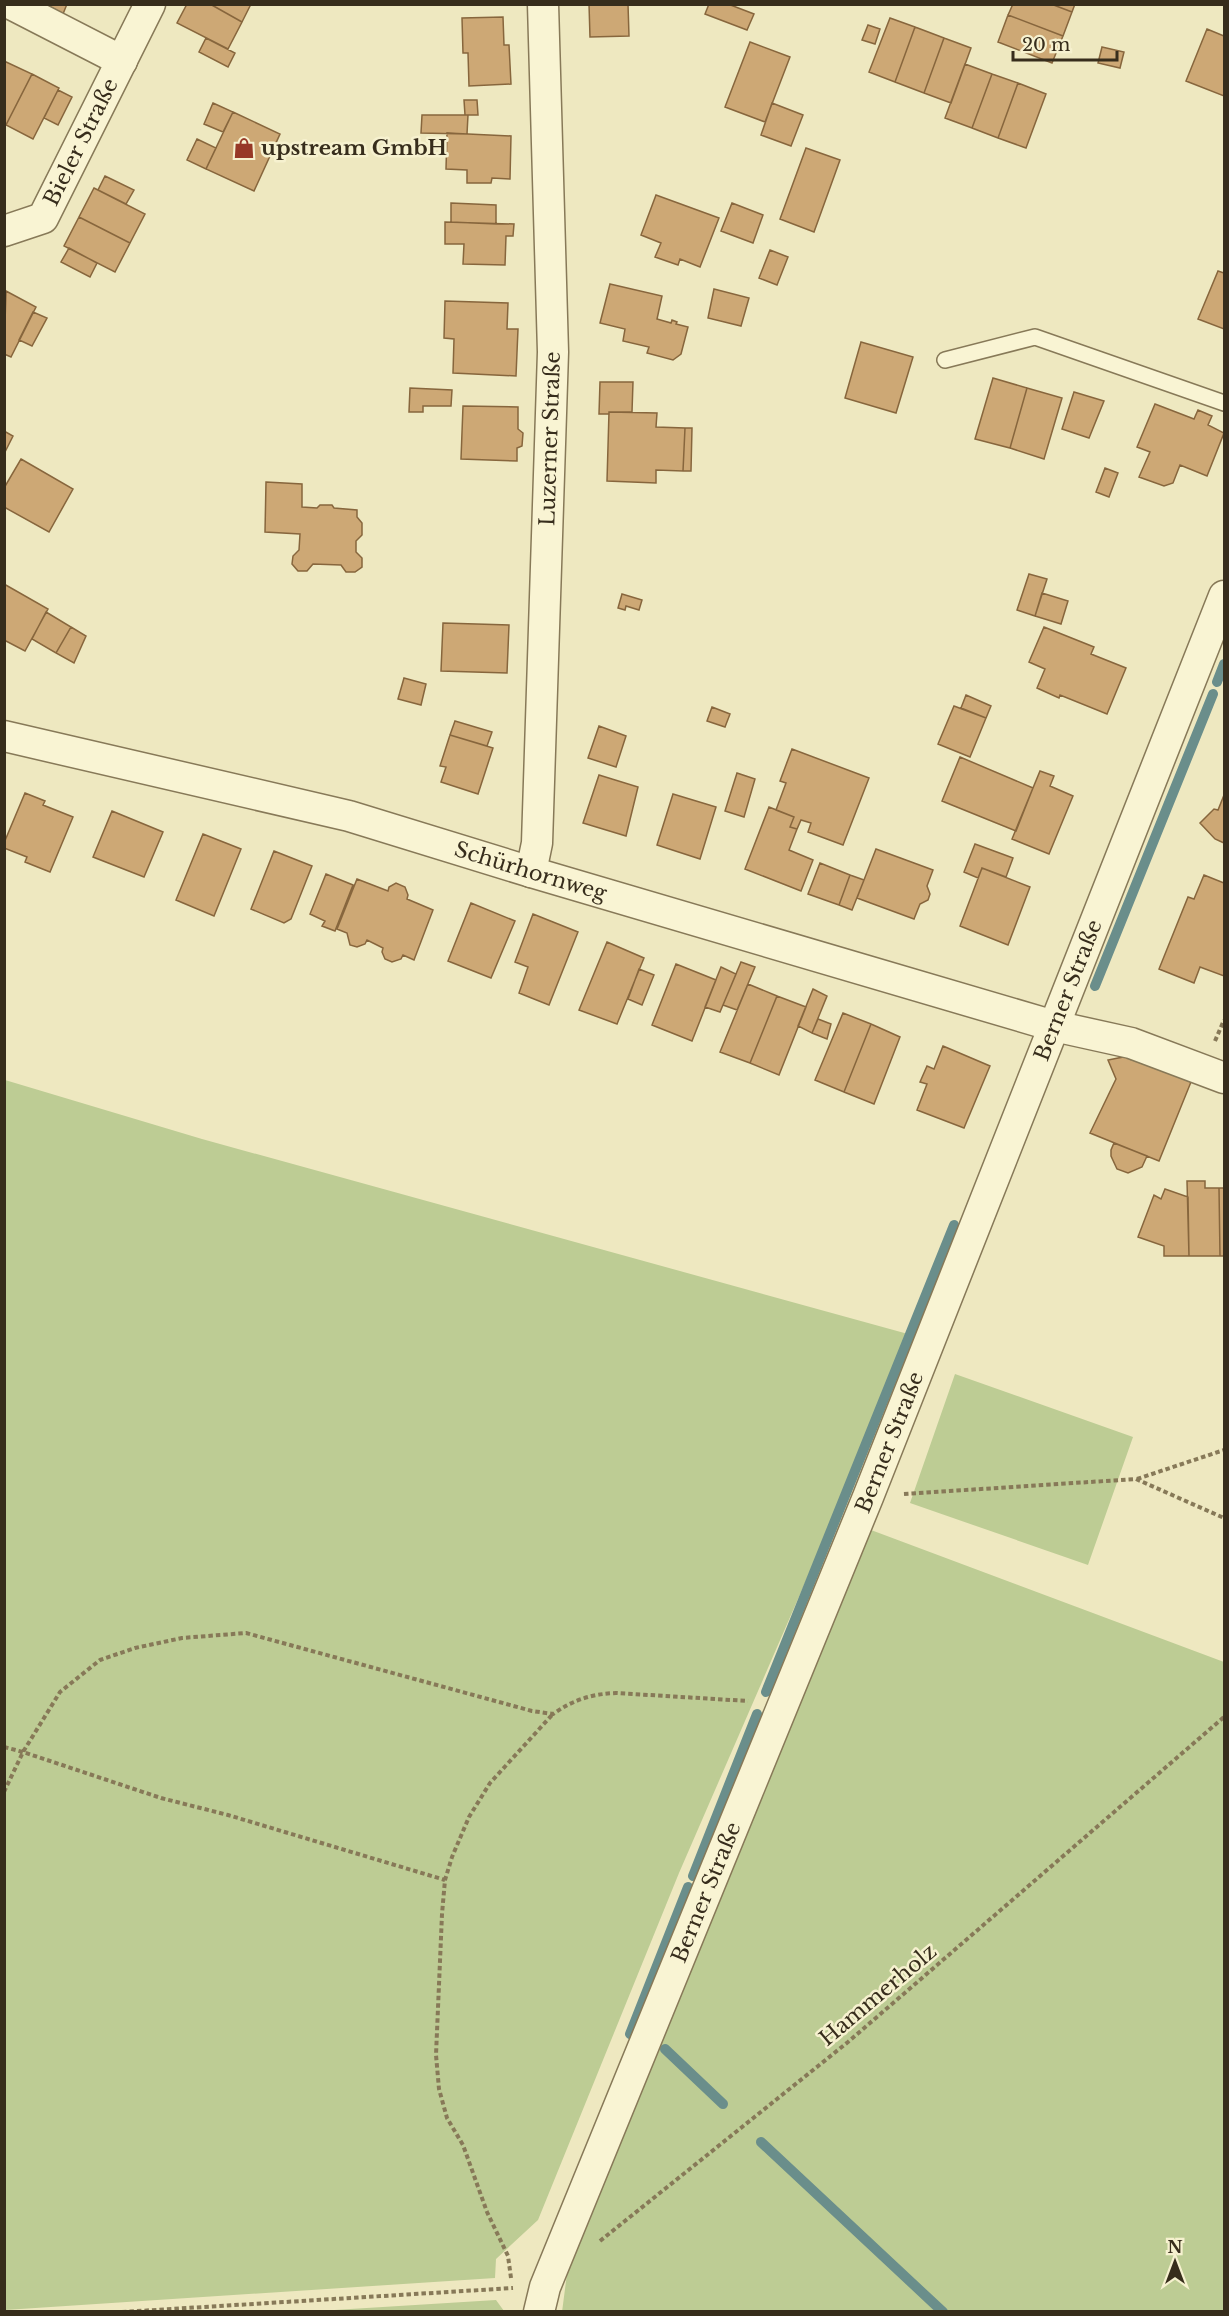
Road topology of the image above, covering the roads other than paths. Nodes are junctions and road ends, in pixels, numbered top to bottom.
1 (10, 4) edge
2 (150, 4) edge
3 (543, 4) edge
4 (122, 61) junction
5 (4, 231) edge
6 (945, 360) dead end
7 (1224, 403) edge
8 (1224, 596) edge
9 (4, 736) edge
10 (531, 872) junction
11 (1054, 1026) junction
12 (1224, 1078) edge
13 (542, 2299) edge

1 - 4 street, Bieler Straße
2 - 4 street, Bieler Straße
3 - 10 street, Luzerner Straße
4 - 5 street, Bieler Straße
6 - 7 lane
8 - 11 street, Berner Straße
9 - 10 street, Schürhornweg
10 - 11 street, Schürhornweg
11 - 12 street, Schürhornweg
11 - 13 street, Berner Straße

